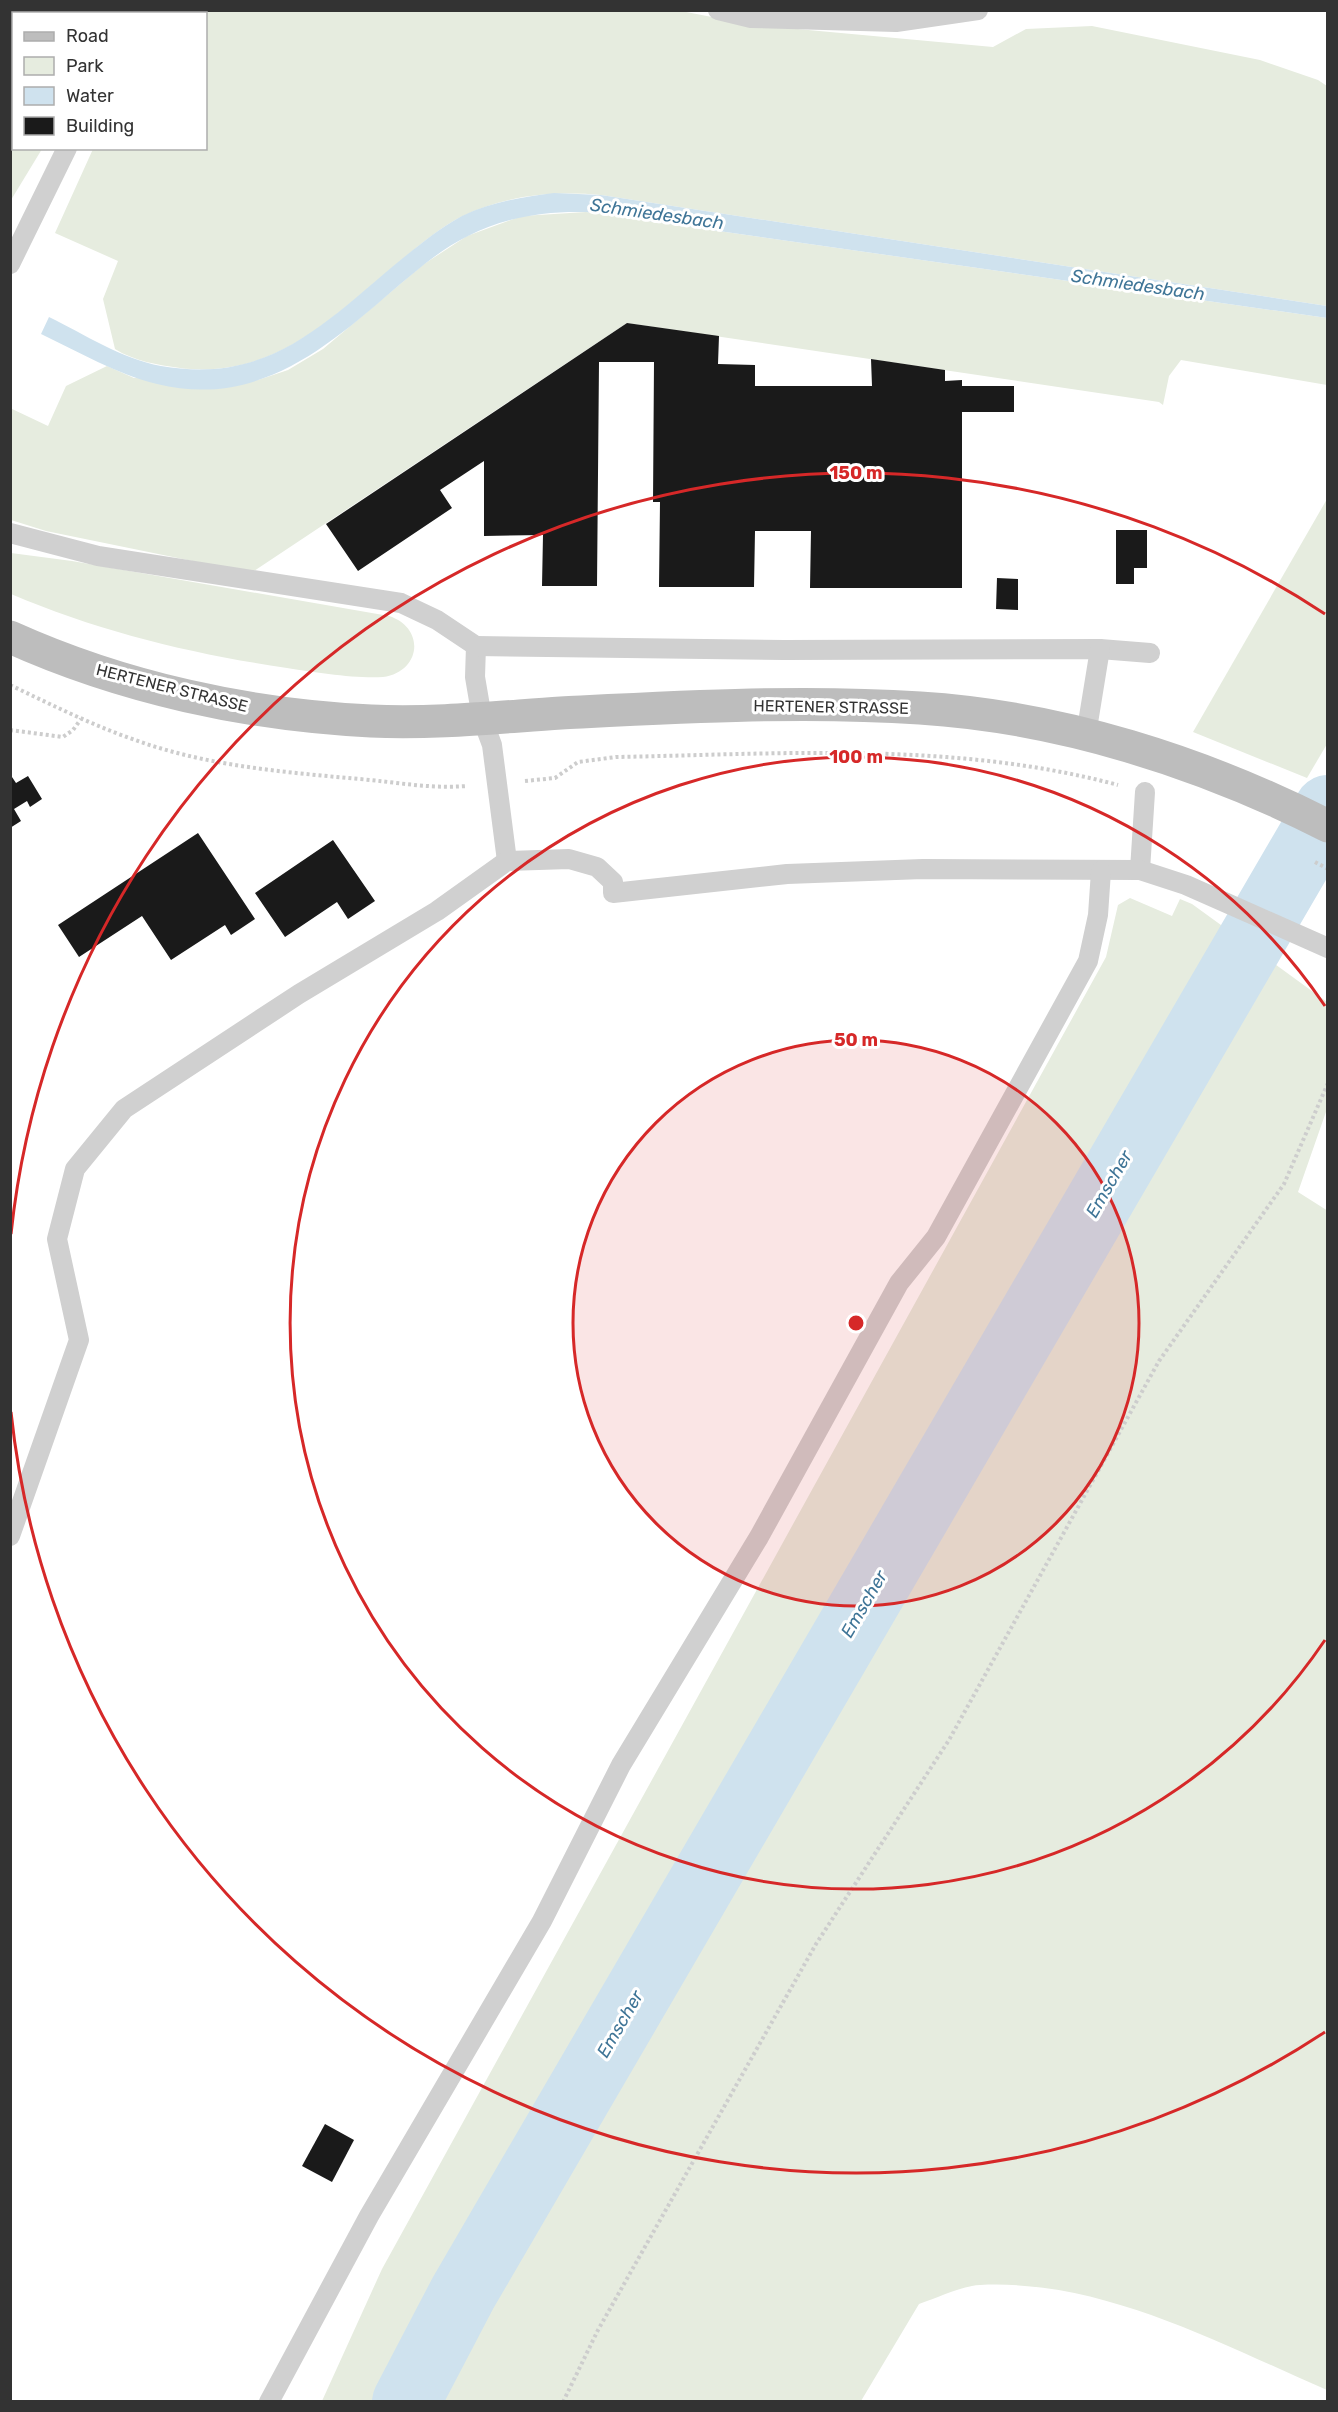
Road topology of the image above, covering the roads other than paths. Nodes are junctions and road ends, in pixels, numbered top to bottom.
1 (718, 10) edge
2 (978, 10) edge
3 (66, 150) edge
4 (10, 264) edge
5 (10, 533) edge
6 (10, 637) edge
7 (476, 646) junction
8 (1100, 649) junction
9 (1150, 652) dead end
10 (482, 718) junction
11 (1086, 735) junction
12 (1145, 792) road end
13 (1328, 826) edge
14 (507, 861) junction
15 (1140, 870) junction
16 (1101, 871) junction
17 (1328, 948) edge
18 (10, 1536) edge
19 (269, 2402) edge

1 - 2 lane
3 - 4 lane
5 - 7 lane
6 - 10 main road, HERTENER STRASSE
7 - 8 lane
7 - 10 lane
8 - 9 lane
8 - 11 lane
10 - 11 main road, HERTENER STRASSE
10 - 14 lane
11 - 13 main road, HERTENER STRASSE
12 - 15 lane
14 - 16 lane
14 - 18 lane
15 - 16 lane
15 - 17 lane
16 - 19 lane

